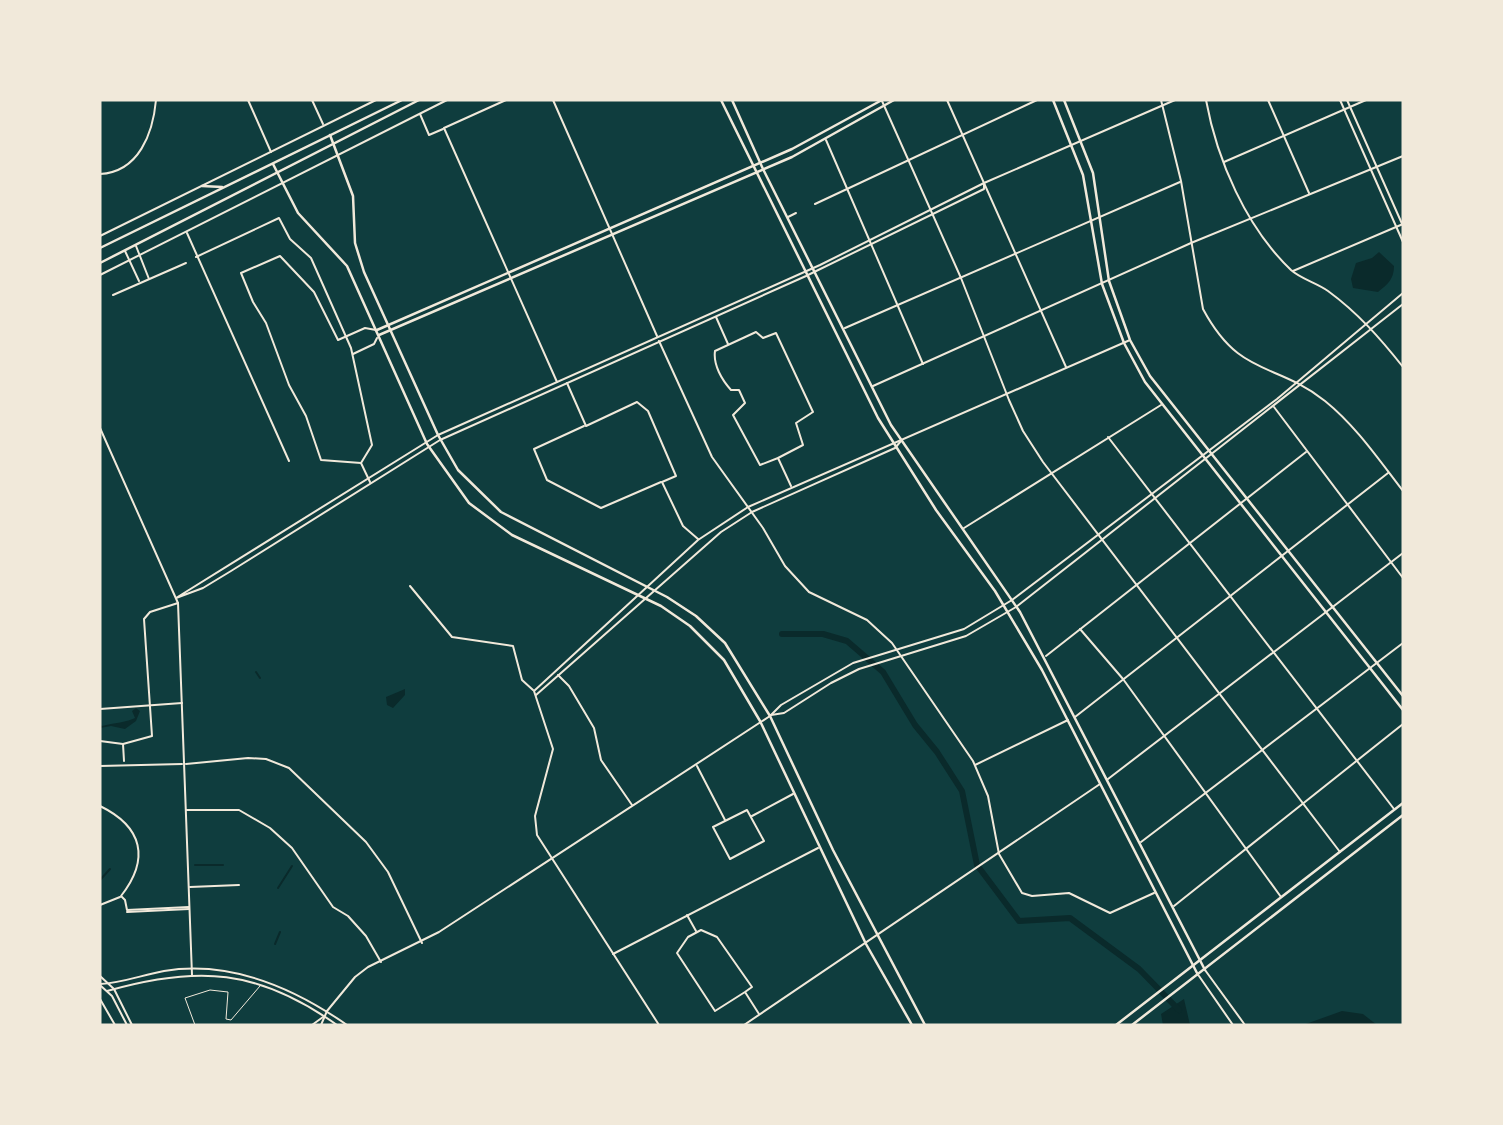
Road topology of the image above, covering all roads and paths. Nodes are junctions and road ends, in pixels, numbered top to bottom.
1 (156, 100) edge
2 (248, 100) edge
3 (312, 100) edge
4 (376, 100) edge
5 (402, 100) edge
6 (419, 100) edge
7 (447, 100) edge
8 (491, 100) edge
9 (506, 100) edge
10 (553, 100) edge
11 (721, 100) edge
12 (732, 100) edge
13 (882, 100) edge
14 (894, 100) edge
15 (947, 100) edge
16 (1037, 100) edge
17 (1053, 100) edge
18 (1064, 100) edge
19 (1161, 100) edge
20 (1175, 100) edge
21 (1206, 100) edge
22 (1268, 100) edge
23 (1340, 100) edge
24 (1347, 100) edge
25 (1366, 100) edge
26 (493, 105) junction
27 (884, 105) junction
28 (1163, 105) junction
29 (1350, 107) junction
30 (1344, 109) junction
31 (420, 114) junction
32 (324, 125) junction
33 (444, 128) junction
34 (330, 135) junction
35 (962, 135) junction
36 (1283, 136) junction
37 (826, 140) junction
38 (1081, 140) junction
39 (334, 144) junction
40 (1072, 144) junction
41 (271, 152) junction
42 (338, 155) junction
43 (1403, 156) edge
44 (908, 160) junction
45 (1223, 162) junction
46 (760, 163) junction
47 (273, 164) junction
48 (752, 166) junction
49 (1377, 167) junction
50 (1370, 168) junction
51 (762, 169) junction
52 (755, 172) junction
53 (277, 173) junction
54 (100, 174) edge
55 (1181, 181) junction
56 (283, 183) junction
57 (984, 183) junction
58 (202, 186) junction
59 (226, 187) junction
60 (847, 189) junction
61 (1309, 194) junction
62 (815, 204) dead end
63 (931, 211) junction
64 (796, 213) dead end
65 (787, 217) junction
66 (1100, 217) junction
67 (1251, 218) junction
68 (1092, 220) junction
69 (1403, 224) edge
70 (610, 226) junction
71 (1396, 226) junction
72 (186, 232) junction
73 (613, 233) junction
74 (100, 236) edge
75 (870, 242) junction
76 (1403, 242) edge
77 (1191, 243) junction
78 (135, 245) junction
79 (100, 248) edge
80 (125, 250) junction
81 (1016, 254) junction
82 (140, 255) junction
83 (196, 257) junction
84 (130, 260) junction
85 (100, 263) edge
86 (186, 263) dead end
87 (813, 269) junction
88 (803, 271) junction
89 (1292, 271) junction
90 (100, 275) edge
91 (511, 276) junction
92 (806, 276) junction
93 (961, 278) junction
94 (149, 279) junction
95 (1109, 281) junction
96 (140, 283) junction
97 (1102, 284) junction
98 (324, 287) junction
99 (314, 292) junction
100 (1403, 293) edge
101 (113, 295) dead end
102 (1403, 304) edge
103 (898, 305) junction
104 (1041, 311) junction
105 (716, 316) junction
106 (1367, 323) junction
107 (390, 328) junction
108 (1372, 328) junction
109 (843, 329) junction
110 (377, 330) junction
111 (379, 335) junction
112 (346, 336) junction
113 (984, 336) junction
114 (659, 339) junction
115 (1130, 340) junction
116 (1123, 342) junction
117 (728, 345) junction
118 (352, 354) junction
119 (923, 364) junction
120 (1403, 367) edge
121 (1067, 368) junction
122 (566, 381) junction
123 (557, 383) junction
124 (1295, 384) junction
125 (1301, 385) junction
126 (872, 387) junction
127 (1009, 394) junction
128 (1161, 404) junction
129 (1274, 407) junction
130 (586, 426) junction
131 (100, 428) edge
132 (438, 435) junction
133 (1108, 437) junction
134 (440, 440) junction
135 (901, 441) junction
136 (891, 442) junction
137 (427, 444) junction
138 (895, 448) junction
139 (430, 449) junction
140 (1209, 450) junction
141 (1306, 452) junction
142 (1212, 454) junction
143 (1201, 455) junction
144 (778, 458) junction
145 (289, 460) dead end
146 (1205, 460) junction
147 (360, 463) junction
148 (1052, 472) junction
149 (1388, 472) junction
150 (368, 478) junction
151 (662, 482) junction
152 (371, 483) junction
153 (791, 487) junction
154 (1403, 491) edge
155 (1151, 493) junction
156 (1247, 498) junction
157 (1156, 499) junction
158 (1240, 503) junction
159 (1347, 505) junction
160 (748, 507) junction
161 (751, 512) junction
162 (963, 529) junction
163 (1100, 534) junction
164 (698, 540) junction
165 (1104, 541) junction
166 (1189, 542) junction
167 (1289, 550) junction
168 (1403, 553) edge
169 (1281, 556) junction
170 (1391, 563) junction
171 (1403, 578) edge
172 (1136, 583) junction
173 (410, 586) dead end
174 (648, 586) junction
175 (654, 591) junction
176 (638, 596) junction
177 (1229, 597) junction
178 (176, 598) junction
179 (646, 599) junction
180 (1012, 600) junction
181 (178, 603) junction
182 (1003, 605) junction
183 (1016, 607) junction
184 (1333, 607) junction
185 (1007, 612) junction
186 (1327, 612) junction
187 (1080, 629) junction
188 (1177, 637) junction
189 (1403, 643) edge
190 (897, 649) junction
191 (1273, 653) junction
192 (902, 656) junction
193 (1044, 658) junction
194 (1376, 663) junction
195 (1370, 668) junction
196 (558, 675) junction
197 (1123, 679) junction
198 (534, 691) junction
199 (1220, 694) junction
200 (535, 696) junction
201 (1403, 696) edge
202 (182, 703) junction
203 (151, 705) junction
204 (1317, 708) junction
205 (100, 709) edge
206 (1403, 710) edge
207 (770, 716) junction
208 (1075, 717) junction
209 (1068, 720) junction
210 (760, 721) junction
211 (1403, 724) edge
212 (1164, 737) junction
213 (100, 741) edge
214 (123, 744) junction
215 (1263, 749) junction
216 (1357, 760) junction
217 (124, 761) dead end
218 (183, 764) junction
219 (696, 764) junction
220 (975, 765) junction
221 (100, 766) edge
222 (1108, 779) junction
223 (1100, 784) junction
224 (794, 794) junction
225 (1205, 794) junction
226 (1304, 803) junction
227 (1403, 803) edge
228 (632, 805) junction
229 (100, 806) edge
230 (186, 810) junction
231 (1395, 810) junction
232 (751, 816) junction
233 (1402, 816) edge
234 (725, 821) junction
235 (1403, 822) edge
236 (1141, 842) junction
237 (818, 848) junction
238 (1246, 849) junction
239 (1340, 852) junction
240 (999, 854) junction
241 (550, 859) junction
242 (239, 885) dead end
243 (189, 887) junction
244 (1157, 892) junction
245 (121, 896) junction
246 (1281, 898) junction
247 (100, 905) edge
248 (1173, 907) junction
249 (190, 908) junction
250 (127, 912) dead end
251 (687, 915) junction
252 (696, 932) junction
253 (877, 937) junction
254 (422, 943) junction
255 (866, 944) junction
256 (612, 955) junction
257 (1200, 959) junction
258 (381, 962) junction
259 (1195, 965) junction
260 (192, 969) junction
261 (1205, 970) junction
262 (192, 975) junction
263 (1198, 975) junction
264 (100, 976) edge
265 (109, 984) junction
266 (100, 985) edge
267 (261, 985) junction
268 (114, 989) junction
269 (107, 991) junction
270 (745, 992) junction
271 (100, 999) edge
272 (327, 1011) junction
273 (760, 1015) junction
274 (324, 1016) junction
275 (115, 1025) edge
276 (127, 1025) edge
277 (132, 1025) edge
278 (195, 1025) edge
279 (312, 1025) edge
280 (321, 1025) edge
281 (337, 1025) edge
282 (347, 1025) edge
283 (659, 1025) edge
284 (744, 1025) edge
285 (912, 1025) edge
286 (925, 1025) edge
287 (1116, 1025) edge
288 (1132, 1025) edge
289 (1233, 1025) edge
290 (1245, 1025) edge

1 - 54 street
2 - 41 street
3 - 32 street
4 - 32 street
5 - 34 main road
6 - 39 main road
7 - 31 street
8 - 26 street
9 - 26 street
10 - 70 street
11 - 48 main road
12 - 46 main road
13 - 27 street
13 - 46 main road
14 - 27 main road
15 - 35 street
16 - 35 street
17 - 40 main road
18 - 38 main road
19 - 28 street
20 - 28 street
21 - 45 street
22 - 36 street
23 - 30 street
24 - 29 street
25 - 29 street
26 - 33 street
27 - 37 main road
27 - 44 street
28 - 38 street
28 - 55 street
29 - 30 street
29 - 49 street
30 - 36 street
30 - 50 street
31 - 33 street
31 - 42 street
32 - 41 street
33 - 91 street
34 - 39 main road
34 - 47 main road
35 - 44 street
35 - 57 street
36 - 45 street
36 - 61 street
37 - 51 main road
37 - 60 street
38 - 40 street
38 - 66 main road
39 - 42 main road
39 - 53 main road
40 - 57 street
40 - 68 main road
41 - 58 street
42 - 56 street
42 - 107 main road
43 - 49 street
44 - 60 street
44 - 63 street
45 - 67 street
46 - 48 main road
46 - 51 main road
47 - 53 main road
47 - 59 main road
48 - 52 main road
48 - 70 main road
49 - 50 street
49 - 69 street
50 - 61 street
50 - 71 street
51 - 52 main road
51 - 65 main road
52 - 73 main road
52 - 88 main road
53 - 56 main road
53 - 78 main road
55 - 66 street
55 - 77 street
56 - 72 street
56 - 110 main road
57 - 63 street
57 - 63 street
57 - 81 street
58 - 59 main road
58 - 74 street
59 - 79 main road
60 - 62 street
60 - 75 street
61 - 67 street
63 - 75 street
63 - 93 street
64 - 65 street
65 - 87 main road
66 - 68 street
66 - 95 main road
67 - 77 street
67 - 89 street
68 - 81 street
68 - 97 main road
69 - 71 street
70 - 73 street
70 - 91 main road
71 - 76 street
71 - 89 street
72 - 82 street
72 - 83 street
73 - 91 main road
73 - 114 street
75 - 87 street
75 - 103 street
77 - 95 street
77 - 124 street
78 - 80 main road
78 - 82 street
80 - 84 street
80 - 85 main road
81 - 93 street
81 - 104 street
82 - 84 street
82 - 94 street
83 - 98 street
83 - 145 street
84 - 90 street
84 - 96 street
86 - 94 street
87 - 88 street
87 - 92 street
87 - 109 main road
88 - 92 main road
88 - 114 street
89 - 106 street
91 - 107 main road
91 - 123 street
92 - 105 street
92 - 136 main road
93 - 103 street
93 - 113 street
94 - 96 street
95 - 97 street
95 - 115 main road
96 - 101 street
97 - 104 street
97 - 116 main road
98 - 99 street
98 - 112 street
99 - 112 street
99 - 147 street
100 - 106 street
102 - 108 street
103 - 109 street
103 - 119 street
104 - 113 street
104 - 121 street
105 - 114 street
105 - 117 street
106 - 108 street
106 - 124 street
107 - 110 main road
107 - 111 main road
107 - 132 main road
108 - 120 street
108 - 125 street
109 - 126 main road
110 - 111 main road
110 - 112 street
111 - 118 street
111 - 137 main road
112 - 118 street
113 - 119 street
113 - 127 street
114 - 122 street
114 - 160 street
115 - 116 street
115 - 140 main road
116 - 121 street
116 - 128 main road
117 - 144 street
117 - 144 street
118 - 147 street
119 - 126 street
121 - 127 street
122 - 123 street
122 - 130 street
122 - 134 street
123 - 132 street
124 - 125 street
124 - 140 street
125 - 129 street
125 - 149 street
126 - 135 main road
127 - 135 street
127 - 148 street
128 - 133 street
128 - 143 main road
129 - 141 street
129 - 142 street
130 - 151 street
130 - 151 street
131 - 178 street
132 - 134 main road
132 - 137 street
133 - 148 street
133 - 155 street
134 - 139 street
134 - 174 main road
135 - 136 street
135 - 138 street
135 - 162 main road
136 - 138 main road
136 - 153 street
137 - 139 main road
137 - 150 street
138 - 161 street
138 - 182 main road
139 - 152 street
139 - 176 main road
140 - 142 main road
140 - 143 street
141 - 156 street
141 - 159 street
142 - 146 street
142 - 156 main road
143 - 146 main road
143 - 155 street
144 - 153 street
146 - 157 street
146 - 158 main road
147 - 150 street
148 - 162 street
148 - 163 street
149 - 154 street
149 - 159 street
150 - 152 street
150 - 178 street
151 - 164 street
152 - 178 street
153 - 160 street
155 - 157 street
155 - 163 street
156 - 158 street
156 - 167 main road
157 - 165 street
157 - 166 street
158 - 166 street
158 - 169 main road
159 - 167 street
159 - 170 street
160 - 161 street
160 - 164 street
161 - 175 street
161 - 190 street
162 - 180 main road
163 - 165 street
163 - 180 street
164 - 174 street
165 - 172 street
165 - 183 street
166 - 172 street
166 - 177 street
167 - 169 street
167 - 184 main road
168 - 170 street
169 - 177 street
169 - 186 main road
170 - 171 street
170 - 184 street
172 - 187 street
172 - 188 street
173 - 198 street
174 - 175 main road
174 - 176 street
175 - 179 street
175 - 207 main road
176 - 179 main road
176 - 198 street
177 - 188 street
177 - 191 street
178 - 181 street
179 - 196 street
179 - 210 main road
180 - 182 street
180 - 183 main road
181 - 202 street
181 - 203 street
182 - 185 main road
182 - 190 street
183 - 185 street
183 - 193 main road
184 - 186 street
184 - 194 main road
185 - 192 street
185 - 209 main road
186 - 191 street
186 - 195 main road
187 - 193 street
187 - 197 street
188 - 197 street
188 - 199 street
189 - 194 street
190 - 192 street
190 - 207 street
191 - 199 street
191 - 204 street
192 - 207 street
192 - 220 street
193 - 208 main road
194 - 195 street
194 - 201 main road
195 - 204 street
195 - 206 main road
196 - 200 street
196 - 228 street
197 - 208 street
197 - 212 street
198 - 200 street
199 - 212 street
199 - 215 street
200 - 241 street
202 - 203 street
202 - 218 street
203 - 205 street
203 - 214 street
204 - 215 street
204 - 216 street
207 - 210 street
207 - 253 main road
208 - 222 main road
209 - 220 street
209 - 223 main road
210 - 219 street
210 - 224 main road
211 - 216 street
212 - 222 street
212 - 225 street
213 - 214 street
214 - 217 street
215 - 225 street
215 - 226 street
216 - 226 street
216 - 231 street
218 - 221 street
218 - 230 street
218 - 254 street
219 - 228 street
219 - 234 street
220 - 240 street
222 - 236 main road
223 - 240 street
223 - 244 main road
224 - 232 street
224 - 237 main road
225 - 236 street
225 - 238 street
226 - 238 street
226 - 239 street
227 - 231 main road
228 - 241 street
229 - 245 street
230 - 243 street
230 - 258 street
231 - 239 main road
232 - 234 street
232 - 234 street
233 - 235 street
233 - 261 main road
236 - 248 main road
237 - 251 street
237 - 255 main road
238 - 246 street
238 - 248 street
239 - 246 main road
240 - 244 street
240 - 253 street
241 - 254 street
241 - 256 street
242 - 243 street
243 - 249 street
244 - 259 main road
245 - 247 street
245 - 249 street
246 - 257 main road
248 - 257 main road
249 - 250 street
249 - 260 street
251 - 252 street
251 - 256 street
252 - 270 street
252 - 270 street
253 - 255 street
253 - 286 main road
254 - 258 street
255 - 273 street
255 - 285 main road
256 - 283 street
257 - 259 main road
257 - 261 main road
258 - 272 street
259 - 263 main road
259 - 287 main road
260 - 262 street
260 - 265 street
260 - 272 street
261 - 263 main road
261 - 290 street
262 - 267 street
262 - 268 street
263 - 288 main road
263 - 289 street
264 - 265 street
265 - 266 street
265 - 268 street
266 - 269 street
267 - 274 street
267 - 278 lane
268 - 269 street
268 - 277 street
269 - 276 street
270 - 273 street
271 - 275 street
272 - 274 street
272 - 282 street
273 - 284 street
274 - 279 street
274 - 280 street
274 - 281 street

